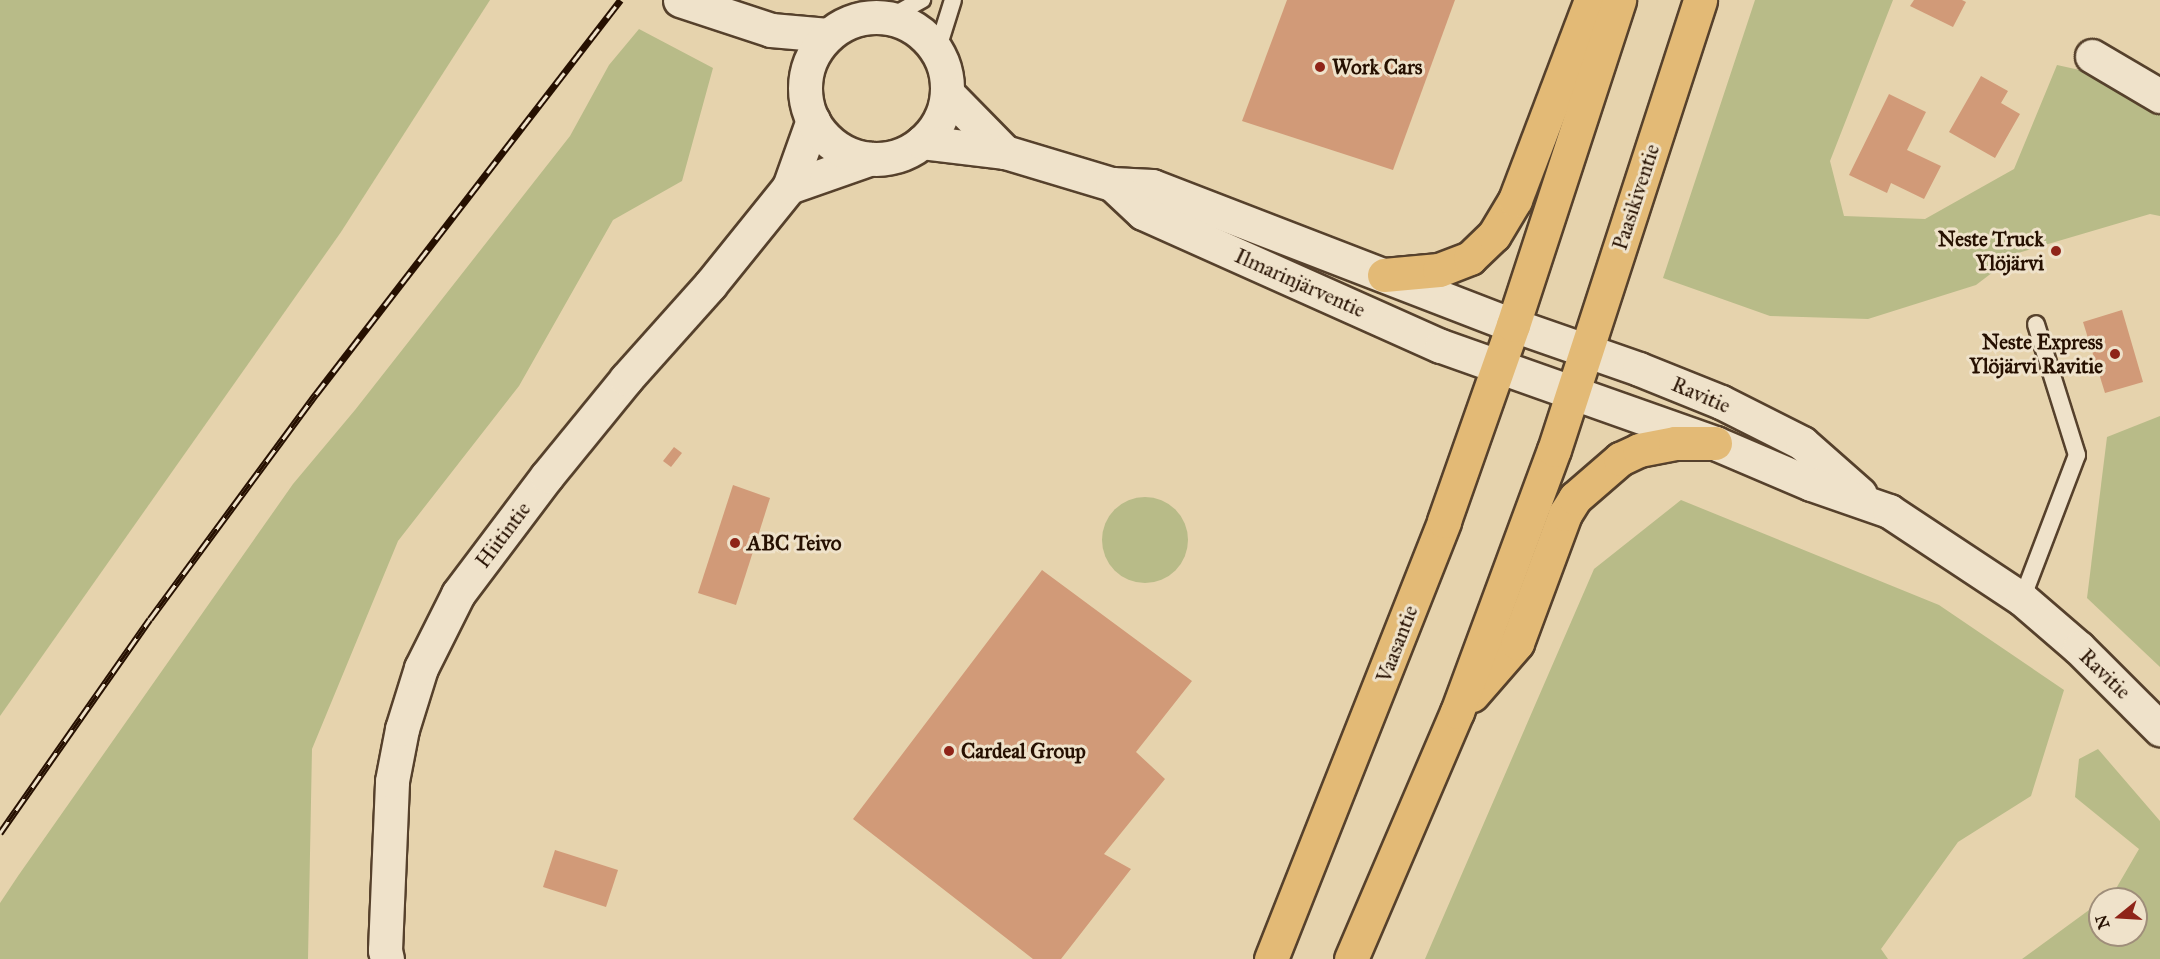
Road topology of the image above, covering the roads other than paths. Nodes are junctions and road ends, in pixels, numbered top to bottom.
1 (922, 0) edge
2 (953, 0) edge
3 (1591, 0) edge
4 (1618, 0) edge
5 (1700, 0) edge
6 (682, 1) edge
7 (890, 18) junction
8 (771, 30) junction
9 (828, 35) junction
10 (937, 51) junction
11 (2092, 56) dead end
12 (805, 84) junction
13 (947, 93) junction
14 (2160, 96) edge
15 (813, 120) junction
16 (922, 142) junction
17 (1005, 152) junction
18 (869, 159) junction
19 (1112, 184) junction
20 (789, 187) junction
21 (1384, 274) junction
22 (2036, 324) dead end
23 (1513, 326) junction
24 (1587, 351) junction
25 (1498, 367) junction
26 (1572, 394) junction
27 (1715, 443) junction
28 (1868, 502) junction
29 (2022, 599) junction
30 (1457, 712) junction
31 (2160, 729) edge
32 (387, 959) edge
33 (1271, 959) edge
34 (1351, 959) edge

1 - 7 lane
2 - 10 lane
3 - 21 highway
4 - 23 highway
5 - 24 highway, Paasikiventie
6 - 8 main road
7 - 9 main road
7 - 10 main road
8 - 9 main road
8 - 12 main road
9 - 12 main road
10 - 13 main road
11 - 14 main road
12 - 15 main road
13 - 16 main road
13 - 17 main road, Ilmarinjärventie
15 - 18 main road
15 - 20 main road, Hiitintie
16 - 17 main road, Ilmarinjärventie
16 - 18 main road
17 - 19 main road, Ilmarinjärventie
18 - 20 main road
19 - 21 main road, Ilmarinjärventie
19 - 25 main road, Ilmarinjärventie
20 - 32 main road, Hiitintie
21 - 23 main road, Ilmarinjärventie
22 - 29 lane
23 - 24 main road, Ravitie
23 - 25 highway, Vaasantie
24 - 26 highway, Paasikiventie
24 - 28 main road, Ravitie
25 - 26 main road, Ravitie
25 - 33 highway, Vaasantie
26 - 27 main road, Ravitie
26 - 30 highway
27 - 28 main road, Ravitie
27 - 30 highway
28 - 29 main road, Ravitie
29 - 31 main road, Ravitie
30 - 34 highway

